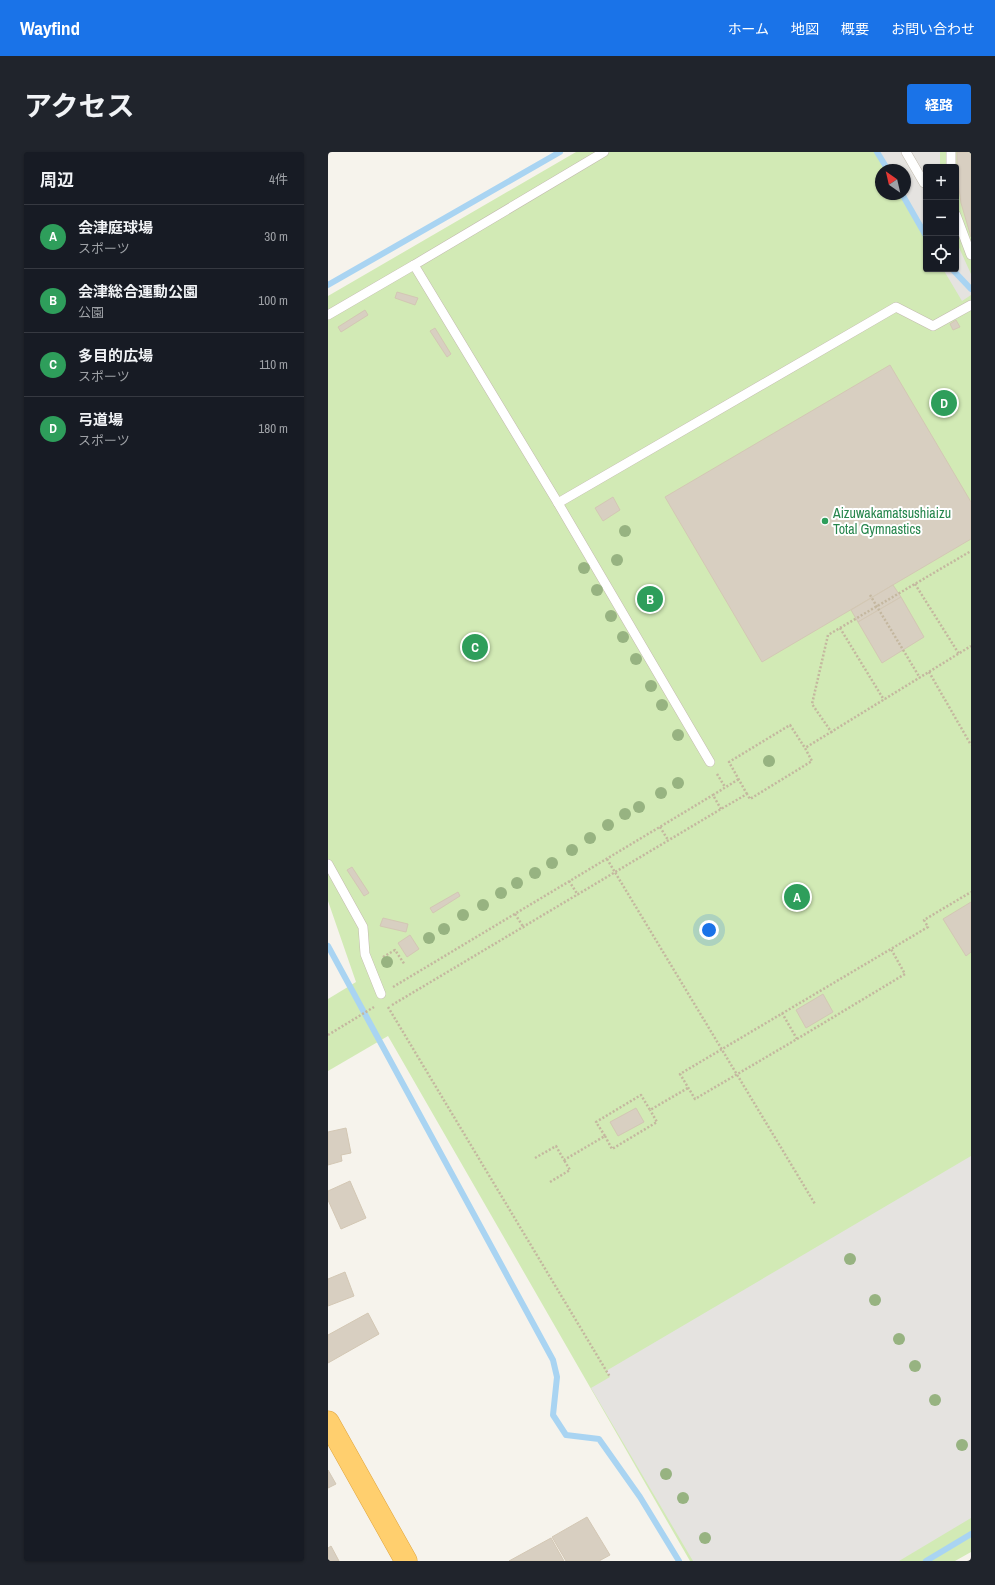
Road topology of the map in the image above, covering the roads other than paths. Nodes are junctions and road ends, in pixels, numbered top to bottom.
1 (604, 152) edge
2 (906, 152) edge
3 (951, 152) edge
4 (951, 164) edge
5 (923, 181) edge
6 (959, 223) edge
7 (971, 255) edge
8 (414, 264) junction
9 (971, 305) edge
10 (328, 315) edge
11 (558, 503) junction
12 (710, 762) dead end
13 (328, 864) edge
14 (383, 998) road end
15 (328, 1422) edge
16 (406, 1561) edge

1 - 8 lane
2 - 5 lane
3 - 4 lane
6 - 7 lane
8 - 10 lane
8 - 11 lane
9 - 11 lane
11 - 12 lane
13 - 14 lane
15 - 16 highway

